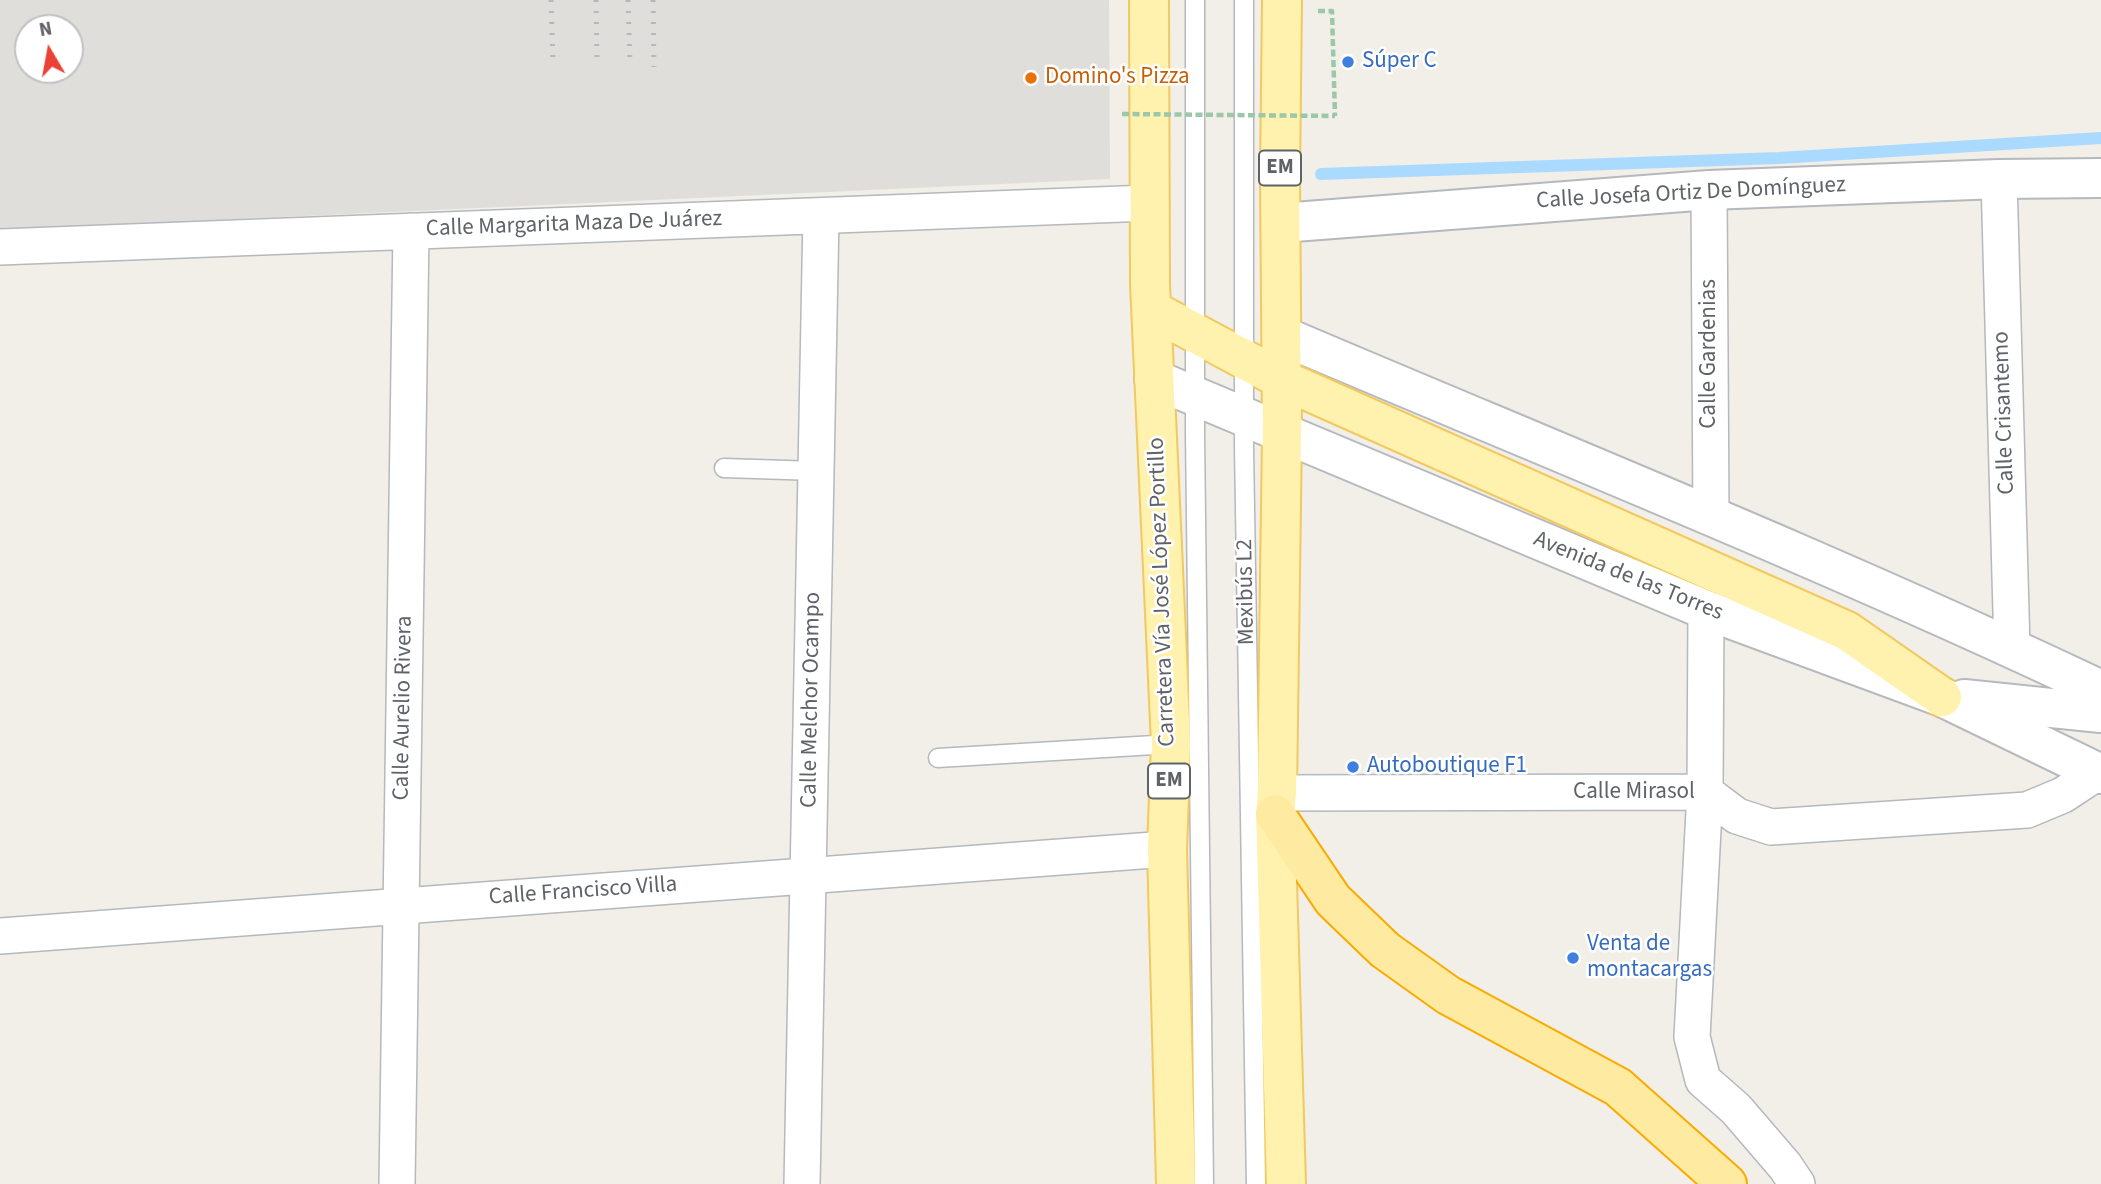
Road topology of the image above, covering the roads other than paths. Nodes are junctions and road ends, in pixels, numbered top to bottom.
1 (1150, 0) edge
2 (1195, 0) edge
3 (1244, 0) edge
4 (1282, 5) edge
5 (2101, 178) edge
6 (1999, 179) junction
7 (1709, 190) junction
8 (1149, 203) junction
9 (821, 216) junction
10 (1281, 223) junction
11 (411, 231) junction
12 (0, 247) edge
13 (1152, 310) junction
14 (1195, 334) junction
15 (1283, 336) junction
16 (1244, 359) junction
17 (1154, 379) junction
18 (1281, 379) junction
19 (1195, 397) junction
20 (1244, 418) junction
21 (1282, 433) junction
22 (724, 468) dead end
23 (817, 471) junction
24 (1711, 517) junction
25 (1706, 610) junction
26 (2012, 648) junction
27 (2101, 690) edge
28 (1942, 697) junction
29 (2101, 713) edge
30 (1171, 744) junction
31 (937, 758) dead end
32 (2099, 773) edge
33 (1706, 792) junction
34 (1276, 803) junction
35 (1167, 849) junction
36 (808, 875) junction
37 (401, 906) junction
38 (0, 936) edge
39 (397, 1184) edge
40 (802, 1184) edge
41 (1176, 1184) edge
42 (1204, 1184) edge
43 (1256, 1184) edge
44 (1286, 1184) edge
45 (1727, 1184) edge
46 (1797, 1184) edge

1 - 8 main road, Carretera Vía José López Portillo / EM
2 - 14 lane
3 - 16 lane, Mexibús L2
4 - 10 main road, EM
5 - 6 main road, Calle Josefa Ortiz De Domínguez
6 - 7 main road, Calle Josefa Ortiz De Domínguez
6 - 26 street, Calle Crisantemo
7 - 10 main road, Calle Josefa Ortiz De Domínguez
7 - 24 street, Calle Gardenias
8 - 9 street, Calle Margarita Maza De Juárez
8 - 13 main road, Carretera Vía José López Portillo / EM
9 - 11 street, Calle Margarita Maza De Juárez
9 - 23 street, Calle Melchor Ocampo
10 - 15 main road, EM
11 - 12 street, Calle Margarita Maza De Juárez
11 - 37 street, Calle Aurelio Rivera
13 - 14 main road
13 - 17 main road, Carretera Vía José López Portillo / EM
14 - 16 main road
14 - 19 lane
15 - 18 main road, EM
15 - 24 main road
16 - 18 main road
16 - 20 lane, Mexibús L2
17 - 19 main road, Avenida de las Torres
17 - 30 main road, Carretera Vía José López Portillo / EM
18 - 21 main road, EM
18 - 28 main road
19 - 20 main road, Avenida de las Torres
19 - 42 lane
20 - 21 main road, Avenida de las Torres
20 - 43 lane, Mexibús L2
21 - 25 main road, Avenida de las Torres
21 - 34 main road, EM
22 - 23 lane
23 - 36 street, Calle Melchor Ocampo
24 - 26 main road
25 - 28 main road, Avenida de las Torres
25 - 33 street
26 - 27 main road
28 - 29 main road
28 - 32 main road, Avenida de las Torres
30 - 31 lane
30 - 35 main road, Carretera Vía José López Portillo / EM
32 - 33 street, Calle Mirasol
33 - 34 street, Calle Mirasol
33 - 46 street
34 - 44 main road, EM
34 - 45 highway
35 - 36 street, Calle Francisco Villa
35 - 41 main road, Carretera Vía José López Portillo / EM
36 - 37 street, Calle Francisco Villa
36 - 40 street, Calle Melchor Ocampo
37 - 38 street, Calle Francisco Villa
37 - 39 street, Calle Aurelio Rivera

